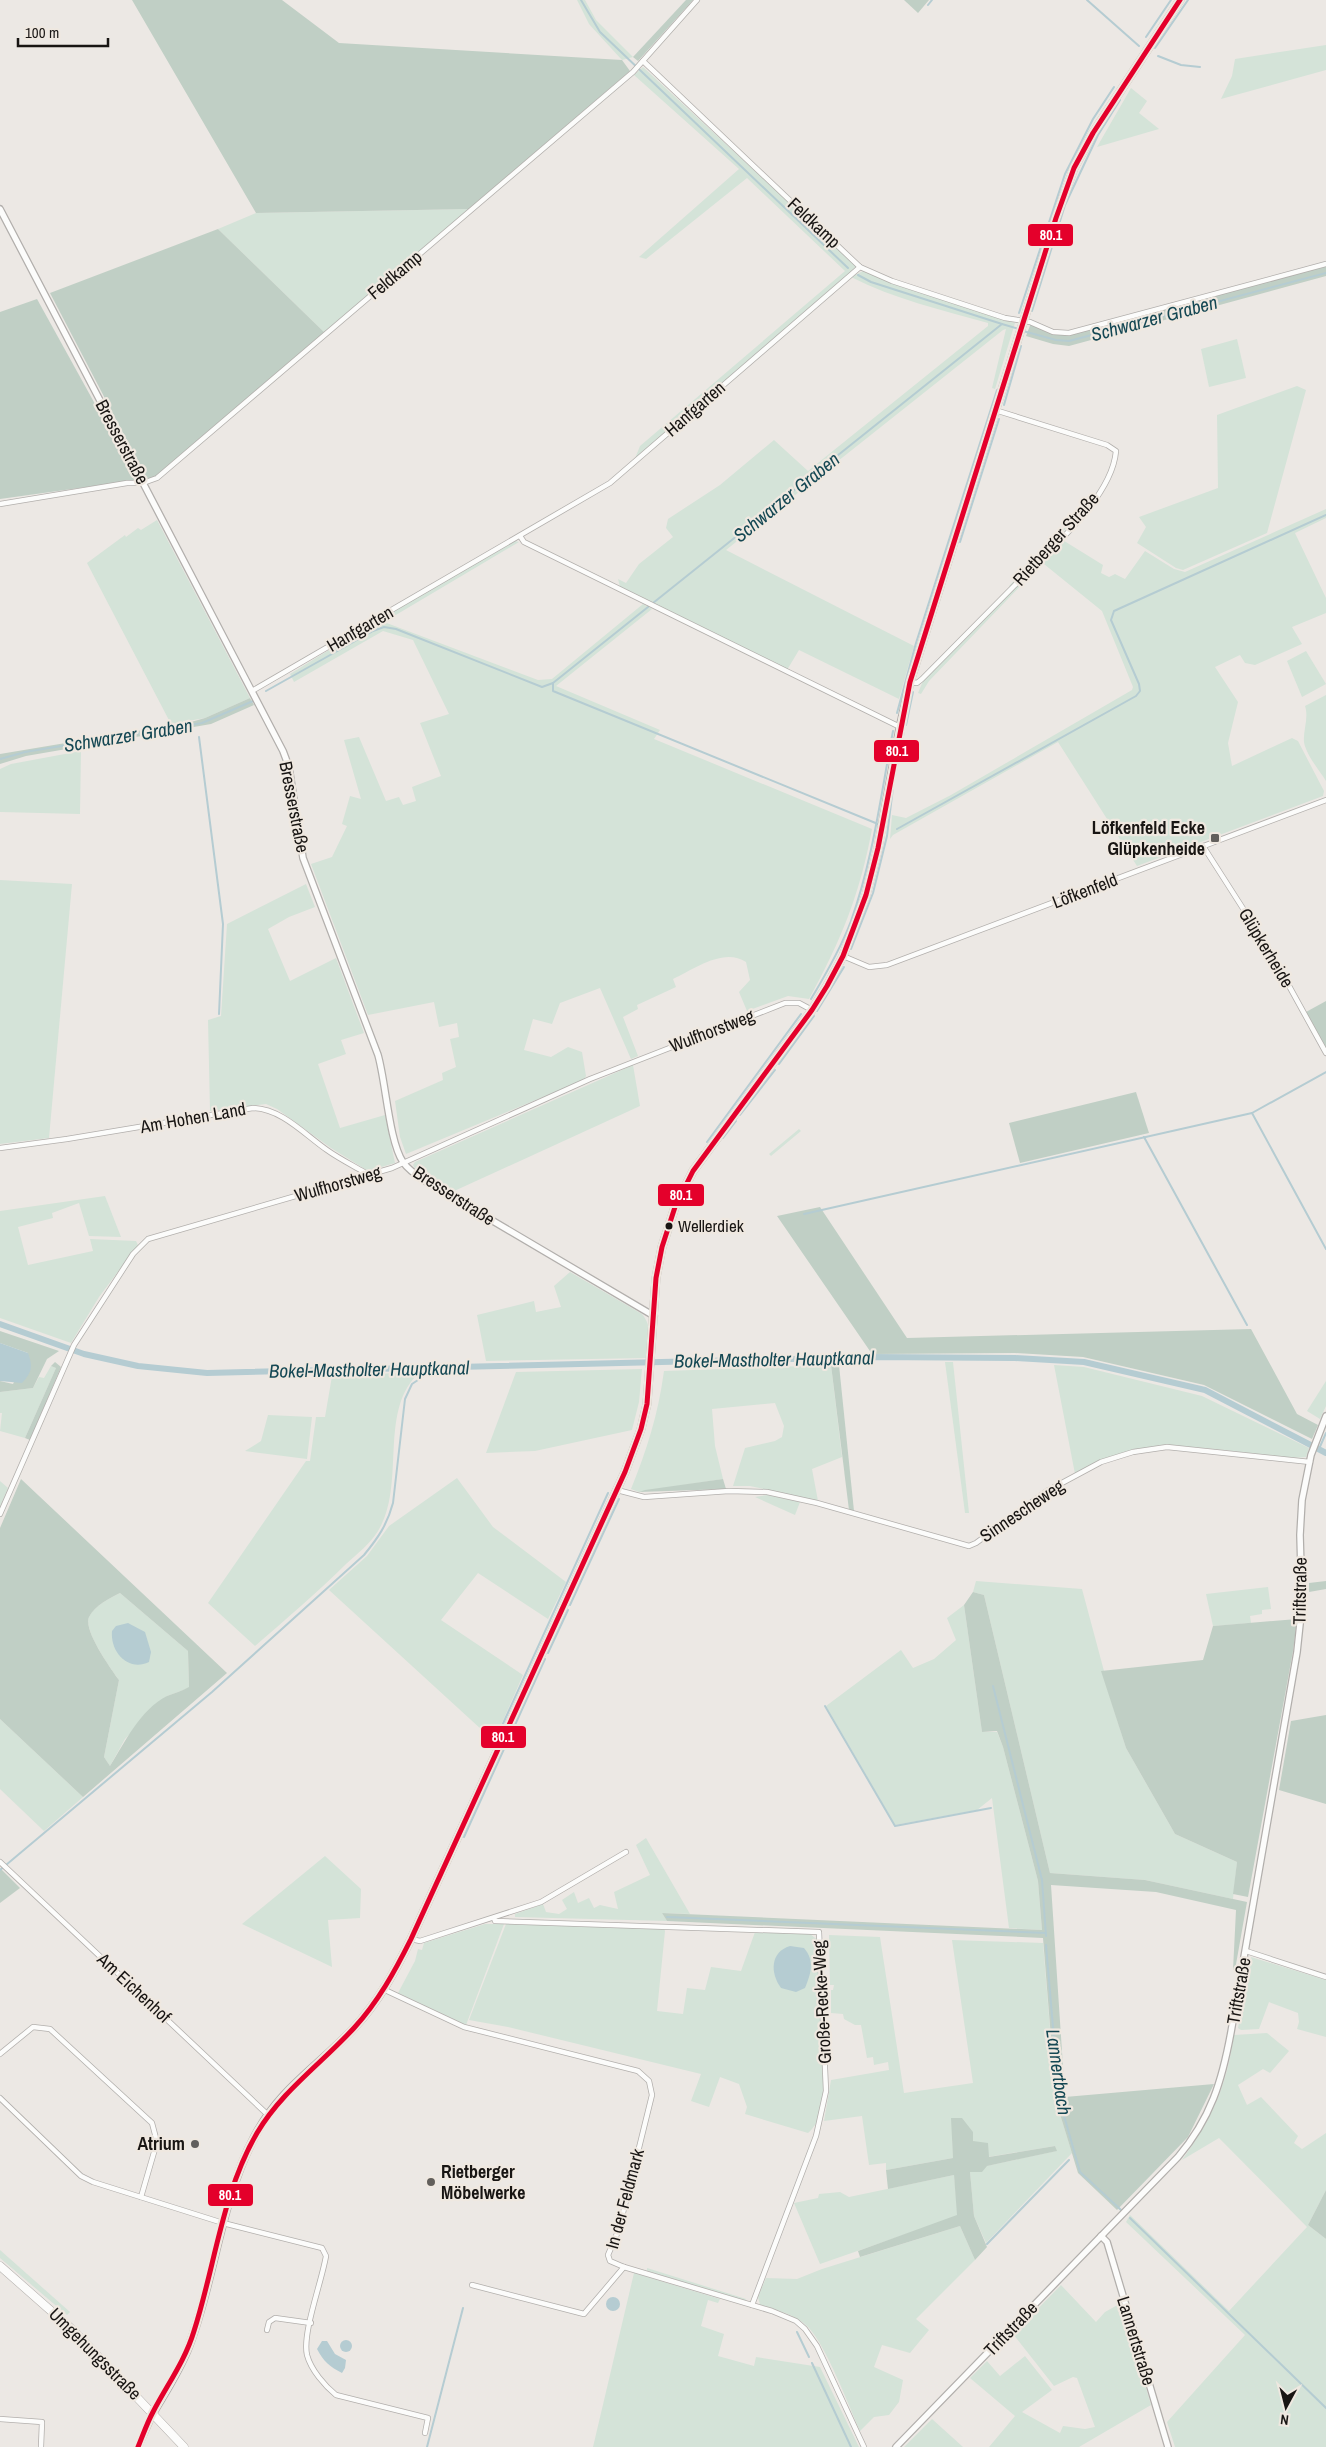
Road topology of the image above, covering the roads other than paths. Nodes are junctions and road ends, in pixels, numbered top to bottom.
1 (697, 0) edge
2 (1180, 0) edge
3 (642, 62) junction
4 (0, 209) edge
5 (1326, 264) edge
6 (860, 267) junction
7 (1023, 322) junction
8 (995, 410) junction
9 (143, 483) junction
10 (0, 504) edge
11 (520, 536) junction
12 (910, 682) junction
13 (253, 693) junction
14 (900, 727) junction
15 (1326, 800) edge
16 (1203, 846) junction
17 (842, 956) junction
18 (812, 1010) junction
19 (1326, 1052) edge
20 (0, 1148) edge
21 (403, 1162) junction
22 (366, 1176) junction
23 (654, 1316) junction
24 (1326, 1416) edge
25 (1311, 1459) junction
26 (616, 1490) junction
27 (0, 1514) edge
28 (626, 1852) dead end
29 (0, 1862) edge
30 (510, 1913) junction
31 (494, 1918) junction
32 (512, 1922) junction
33 (411, 1939) junction
34 (1246, 1951) junction
35 (1326, 1977) edge
36 (385, 1990) junction
37 (0, 2054) edge
38 (0, 2098) edge
39 (268, 2115) junction
40 (142, 2197) junction
41 (223, 2223) junction
42 (1101, 2236) junction
43 (0, 2266) edge
44 (624, 2267) junction
45 (472, 2285) dead end
46 (752, 2305) junction
47 (311, 2323) junction
48 (267, 2330) dead end
49 (153, 2412) junction
50 (0, 2419) edge
51 (425, 2433) dead end
52 (41, 2447) edge
53 (138, 2447) edge
54 (184, 2447) edge
55 (864, 2447) edge
56 (896, 2447) edge
57 (1168, 2447) edge

1 - 3 street, Feldkamp
2 - 7 main road
3 - 6 street, Feldkamp
3 - 9 street, Feldkamp
4 - 9 street, Bresserstraße
5 - 7 street, Feldkamp
6 - 7 street, Feldkamp
6 - 11 street, Hanfgarten
7 - 8 main road
8 - 12 main road
8 - 12 street, Rietberger Straße
9 - 10 street
9 - 13 street, Bresserstraße
11 - 13 street, Hanfgarten
11 - 14 street
12 - 14 main road
13 - 21 street, Bresserstraße
14 - 17 main road
15 - 16 street, Löfkenfeld
16 - 17 street, Löfkenfeld
16 - 19 street, Glüpkerheide
17 - 18 main road
18 - 21 street, Wulfhorstweg
18 - 23 main road
20 - 22 street, Am Hohen Land
21 - 22 street, Wulfhorstweg
21 - 23 street, Bresserstraße
22 - 27 street, Wulfhorstweg
23 - 26 main road
24 - 25 street, Triftstraße
25 - 26 street, Sinnescheweg
25 - 34 street, Triftstraße
26 - 33 main road
28 - 30 street, Große-Recke-Weg
29 - 39 street, Am Eichenhof
30 - 31 street, Große-Recke-Weg
30 - 32 street
31 - 32 street, Große-Recke-Weg
31 - 33 street, Große-Recke-Weg
32 - 46 street, Große-Recke-Weg
33 - 36 main road
34 - 35 street
34 - 42 street, Triftstraße
36 - 39 main road
36 - 44 street, In der Feldmark
37 - 40 street
38 - 40 street
39 - 41 main road
40 - 41 street
41 - 47 street
41 - 49 main road
42 - 56 street, Triftstraße
42 - 57 street, Lannertstraße
43 - 49 main road, Umgehungsstraße
44 - 45 street
44 - 46 street, In der Feldmark
46 - 55 street, In der Feldmark
47 - 48 street
47 - 51 street
49 - 53 street
49 - 54 main road, Umgehungsstraße
50 - 52 street

